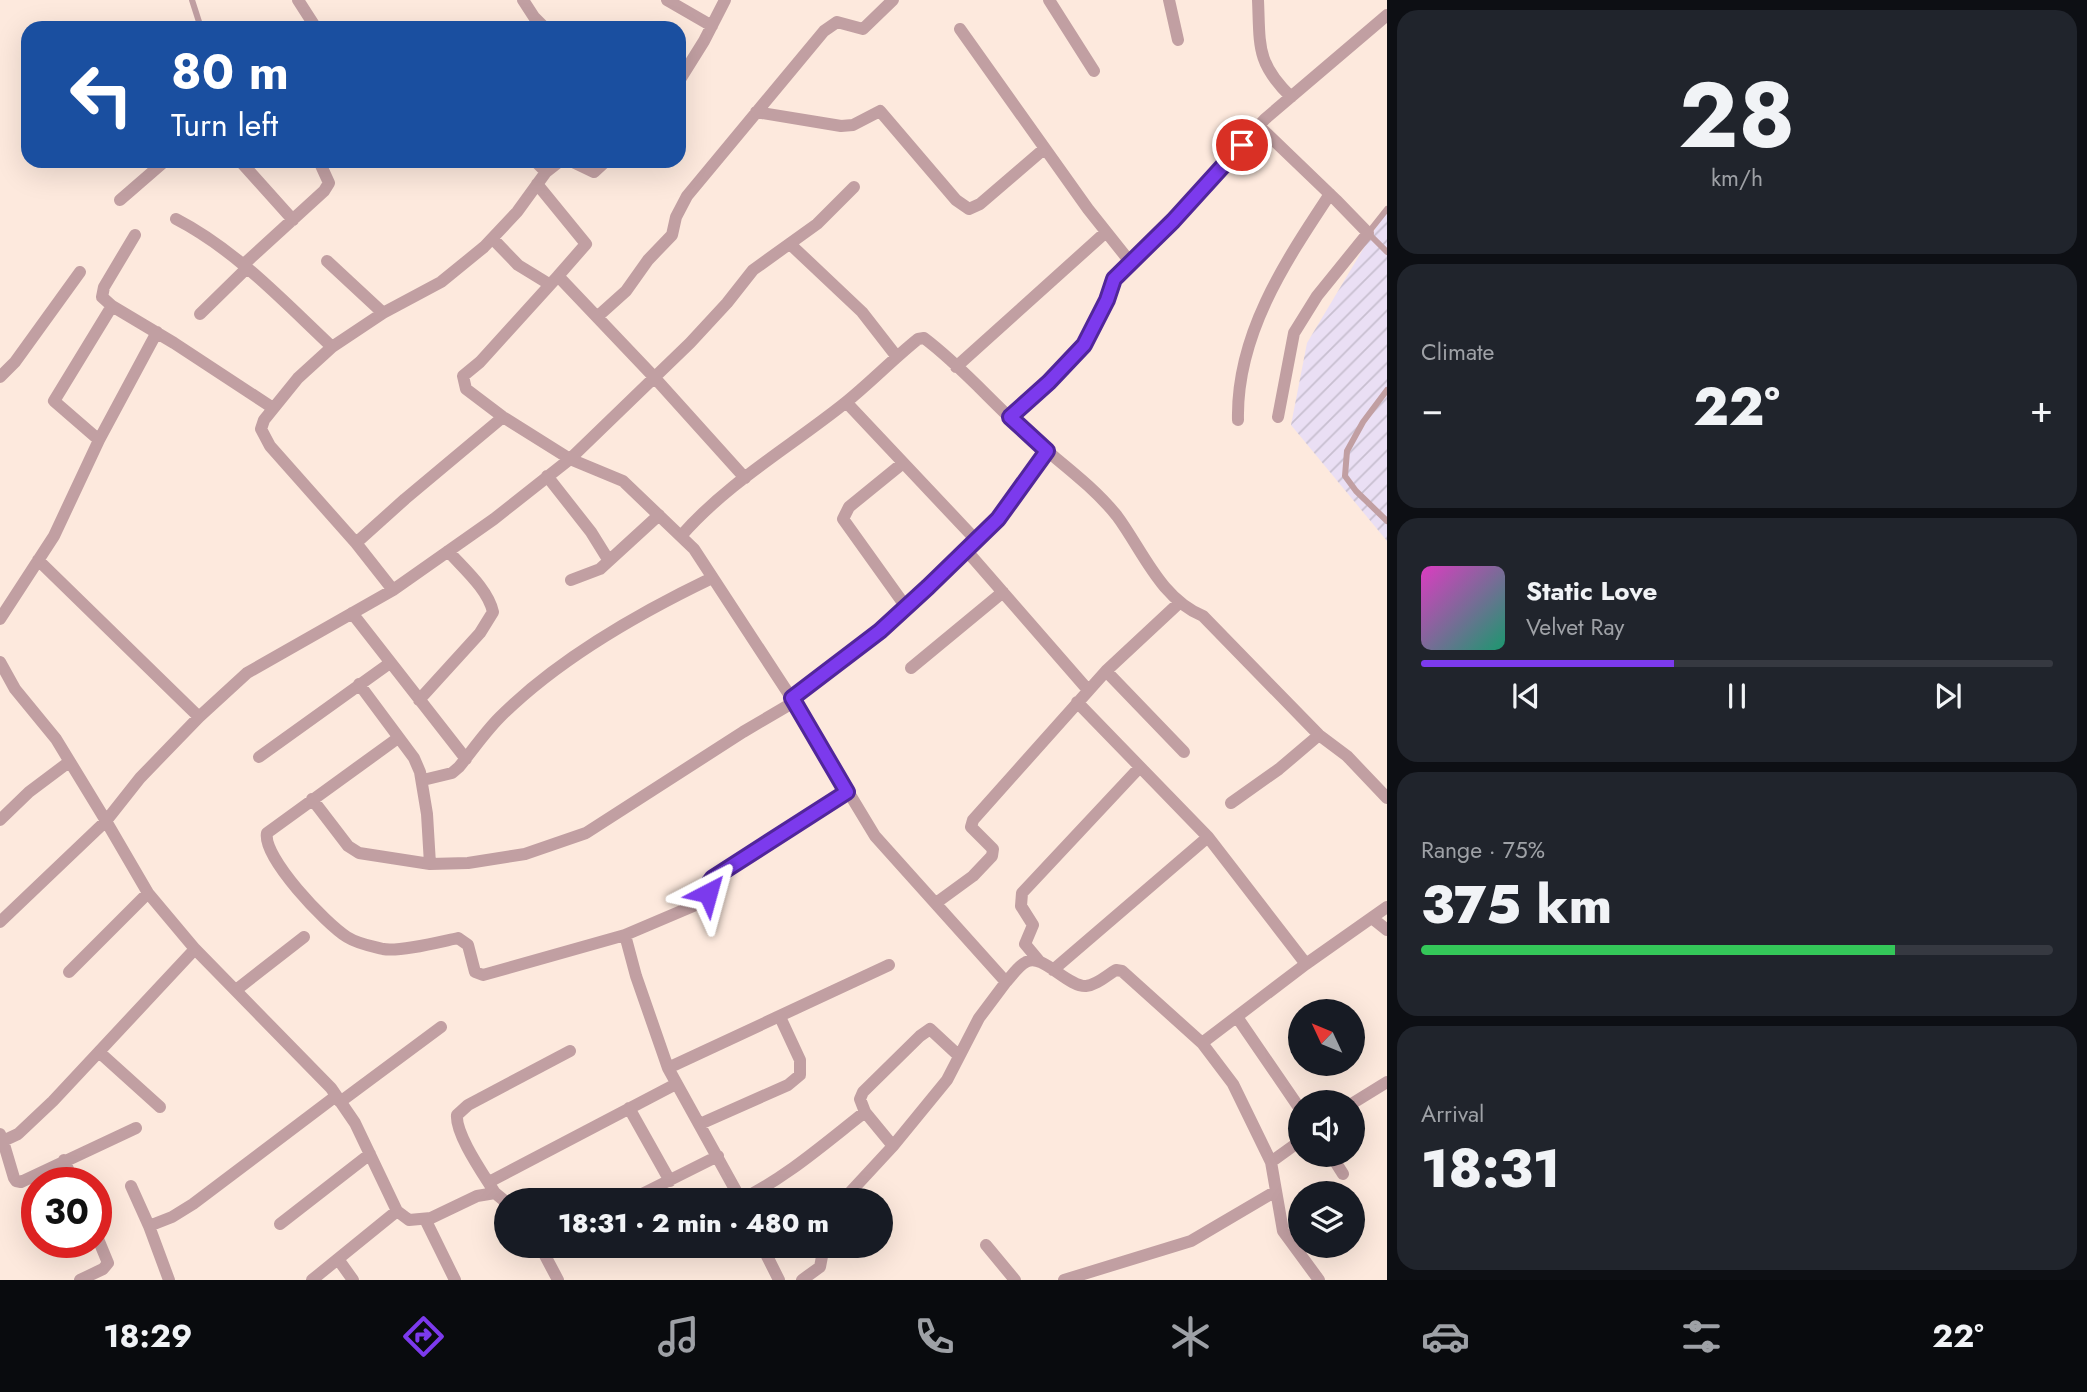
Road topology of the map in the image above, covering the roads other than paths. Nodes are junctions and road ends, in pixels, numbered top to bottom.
1 (192, 0) edge
2 (298, 0) edge
3 (523, 0) edge
4 (667, 0) edge
5 (725, 0) edge
6 (893, 0) edge
7 (1049, 0) edge
8 (1169, 0) edge
9 (1258, 0) edge
10 (1387, 15) edge
11 (199, 21) edge
12 (312, 21) edge
13 (538, 21) edge
14 (712, 26) junction
15 (960, 29) dead end
16 (1178, 40) dead end
17 (686, 69) edge
18 (1094, 71) dead end
19 (1291, 97) junction
20 (756, 111) junction
21 (1259, 126) junction
22 (1044, 149) junction
23 (157, 168) edge
24 (246, 168) edge
25 (322, 168) edge
26 (542, 168) edge
27 (551, 168) edge
28 (546, 172) junction
29 (537, 184) junction
30 (854, 187) dead end
31 (1330, 194) junction
32 (120, 200) dead end
33 (1387, 209) edge
34 (176, 219) dead end
35 (293, 220) junction
36 (1106, 232) junction
37 (1368, 233) junction
38 (135, 235) dead end
39 (493, 239) junction
40 (790, 244) junction
41 (1387, 252) edge
42 (327, 261) dead end
43 (1131, 262) junction
44 (245, 267) junction
45 (80, 272) dead end
46 (554, 280) junction
47 (112, 306) junction
48 (383, 313) junction
49 (200, 314) dead end
50 (597, 317) junction
51 (157, 332) junction
52 (332, 347) junction
53 (897, 357) junction
54 (956, 367) junction
55 (0, 377) edge
56 (654, 377) junction
57 (1387, 390) edge
58 (846, 402) junction
59 (273, 408) junction
60 (503, 417) junction
61 (1010, 417) junction
62 (1278, 417) dead end
63 (1238, 420) dead end
64 (99, 440) junction
65 (1047, 451) junction
66 (570, 459) junction
67 (903, 463) junction
68 (547, 476) junction
69 (745, 478) junction
70 (659, 515) junction
71 (1387, 521) edge
72 (681, 536) junction
73 (356, 543) junction
74 (971, 545) junction
75 (448, 551) junction
76 (38, 560) junction
77 (610, 561) junction
78 (712, 578) junction
79 (571, 580) dead end
80 (393, 590) junction
81 (1003, 592) junction
82 (1179, 603) junction
83 (906, 607) junction
84 (352, 613) junction
85 (0, 619) edge
86 (0, 662) edge
87 (390, 663) junction
88 (911, 668) dead end
89 (1106, 671) junction
90 (359, 684) junction
91 (1088, 690) junction
92 (419, 700) junction
93 (793, 700) junction
94 (1077, 702) junction
95 (200, 717) junction
96 (1319, 735) junction
97 (398, 738) junction
98 (1184, 752) dead end
99 (259, 757) dead end
100 (466, 759) junction
101 (69, 762) junction
102 (1140, 767) junction
103 (423, 780) junction
104 (847, 792) junction
105 (1387, 798) edge
106 (312, 799) junction
107 (1231, 803) dead end
108 (0, 820) edge
109 (106, 821) junction
110 (1208, 837) junction
111 (430, 864) junction
112 (148, 893) junction
113 (936, 903) junction
114 (1387, 907) edge
115 (1372, 918) junction
116 (0, 922) edge
117 (1387, 930) edge
118 (625, 935) junction
119 (304, 937) dead end
120 (194, 949) junction
121 (1040, 962) junction
122 (1306, 964) junction
123 (889, 965) dead end
124 (1053, 970) junction
125 (69, 972) dead end
126 (1006, 982) junction
127 (236, 990) junction
128 (780, 1017) junction
129 (1237, 1017) junction
130 (441, 1027) dead end
131 (1202, 1043) junction
132 (570, 1051) dead end
133 (99, 1052) junction
134 (958, 1055) junction
135 (668, 1068) junction
136 (1387, 1082) edge
137 (676, 1084) junction
138 (1288, 1091) edge
139 (1365, 1096) edge
140 (338, 1099) junction
141 (160, 1107) dead end
142 (629, 1108) junction
143 (865, 1112) junction
144 (700, 1124) junction
145 (136, 1128) dead end
146 (2, 1138) edge
147 (893, 1146) junction
148 (1288, 1150) edge
149 (370, 1154) junction
150 (718, 1156) junction
151 (64, 1160) junction
152 (1271, 1162) junction
153 (67, 1167) edge
154 (1339, 1167) edge
155 (1343, 1174) dead end
156 (670, 1181) junction
157 (131, 1186) dead end
158 (492, 1188) junction
159 (655, 1188) edge
160 (735, 1188) edge
161 (766, 1188) edge
162 (854, 1188) edge
163 (1276, 1191) junction
164 (397, 1211) junction
165 (425, 1219) junction
166 (280, 1224) dead end
167 (149, 1226) junction
168 (986, 1245) dead end
169 (106, 1258) edge
170 (546, 1258) edge
171 (768, 1258) edge
172 (822, 1258) edge
173 (338, 1259) junction
174 (1074, 1279) edge
175 (80, 1280) edge
176 (169, 1280) edge
177 (312, 1280) edge
178 (353, 1280) edge
179 (456, 1280) edge
180 (558, 1280) edge
181 (779, 1280) edge
182 (802, 1280) edge
183 (1015, 1280) edge
184 (1319, 1280) edge

1 - 11 lane
2 - 12 street
3 - 13 street
4 - 14 street
5 - 14 street
6 - 20 street
7 - 18 street
8 - 16 street
9 - 19 street
10 - 19 street
14 - 17 street
15 - 22 street
19 - 21 street
20 - 22 street
20 - 50 street
21 - 31 street
21 - 43 street
22 - 36 street
23 - 32 street
24 - 35 street
25 - 35 street
26 - 28 street
27 - 28 street
28 - 29 street
29 - 39 street
29 - 46 street
30 - 40 street
31 - 37 street
31 - 63 street
33 - 37 lane
34 - 44 street
35 - 44 street
36 - 43 street
36 - 54 street
37 - 41 lane
37 - 62 street
38 - 47 street
39 - 46 street
39 - 48 street
40 - 53 street
40 - 56 street
42 - 48 street
43 - 61 street
44 - 49 street
44 - 52 street
45 - 55 street
46 - 50 street
46 - 60 street
47 - 51 street
47 - 64 street
48 - 52 street
50 - 56 street
51 - 59 street
51 - 64 street
52 - 59 street
53 - 54 street
53 - 58 street
54 - 61 street
56 - 66 street
56 - 69 street
57 - 71 lane
58 - 67 street
58 - 69 street
59 - 73 street
60 - 66 street
60 - 73 street
61 - 65 street
64 - 76 street
65 - 74 street
65 - 82 street
66 - 68 street
66 - 70 street
67 - 74 street
67 - 83 street
68 - 75 street
68 - 77 street
69 - 72 street
70 - 72 street
70 - 77 street
72 - 78 street
73 - 80 street
74 - 81 street
74 - 83 street
75 - 80 street
75 - 92 street
76 - 85 street
76 - 95 street
77 - 79 street
78 - 93 street
78 - 100 street
80 - 84 street
81 - 88 street
81 - 91 street
82 - 89 street
82 - 96 street
83 - 93 street
84 - 87 street
84 - 95 street
86 - 101 street
87 - 90 street
87 - 92 street
89 - 91 street
89 - 98 street
90 - 97 street
90 - 99 street
91 - 94 street
92 - 100 street
93 - 104 street
93 - 111 street
94 - 102 street
94 - 113 street
95 - 109 street
96 - 105 street
96 - 107 street
97 - 103 street
97 - 106 street
100 - 103 street
101 - 108 street
101 - 109 street
102 - 110 street
102 - 121 street
103 - 111 street
104 - 113 street
104 - 118 street
106 - 111 street
106 - 118 street
109 - 112 street
109 - 116 street
110 - 122 street
110 - 124 street
112 - 120 street
112 - 125 street
113 - 126 street
114 - 115 street
115 - 117 street
115 - 122 street
118 - 135 street
119 - 127 street
120 - 127 street
120 - 133 street
121 - 124 street
121 - 126 street
122 - 129 street
123 - 128 street
124 - 131 street
126 - 134 street
127 - 140 street
128 - 135 street
128 - 144 street
129 - 131 street
129 - 138 street
130 - 140 street
131 - 152 street
132 - 158 street
133 - 141 street
133 - 146 street
134 - 143 street
134 - 147 street
135 - 137 street
136 - 139 street
137 - 142 street
137 - 144 street
140 - 149 street
140 - 167 street
142 - 156 street
142 - 158 street
143 - 147 street
143 - 161 street
144 - 150 street
145 - 151 street
146 - 151 street
147 - 162 street
148 - 152 street
149 - 164 street
149 - 166 street
150 - 156 street
150 - 160 street
151 - 153 street
152 - 163 street
154 - 155 street
156 - 159 street
157 - 167 street
158 - 165 street
163 - 174 street
163 - 184 street
164 - 165 street
164 - 173 street
165 - 179 street
167 - 176 street
168 - 183 street
169 - 175 street
170 - 180 street
171 - 181 street
172 - 182 street
173 - 177 street
173 - 178 street

